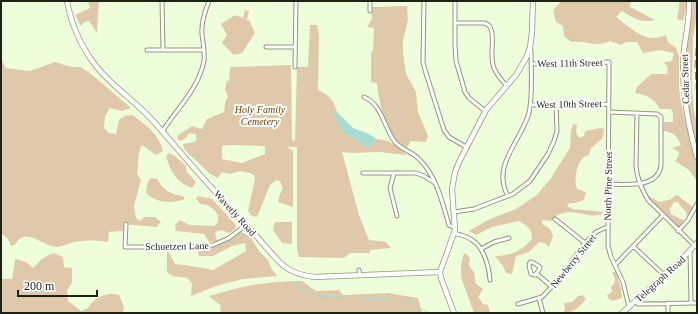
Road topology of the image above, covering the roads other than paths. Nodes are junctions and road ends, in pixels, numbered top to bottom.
1 (67, 1) edge
2 (162, 1) edge
3 (209, 1) edge
4 (296, 1) edge
5 (370, 1) edge
6 (424, 1) edge
7 (455, 1) edge
8 (533, 1) edge
9 (689, 1) edge
10 (370, 11) dead end
11 (455, 23) junction
12 (266, 47) dead end
13 (295, 48) junction
14 (530, 48) junction
15 (147, 50) dead end
16 (163, 50) junction
17 (204, 50) junction
18 (609, 62) joint
19 (531, 64) junction
20 (295, 67) dead end
21 (507, 86) junction
22 (364, 97) dead end
23 (556, 104) junction
24 (609, 104) junction
25 (530, 105) junction
26 (485, 111) junction
27 (609, 112) junction
28 (637, 113) junction
29 (162, 132) junction
30 (466, 147) junction
31 (697, 157) edge
32 (362, 172) dead end
33 (394, 173) junction
34 (436, 184) junction
35 (608, 184) junction
36 (640, 184) junction
37 (508, 196) junction
38 (697, 204) edge
39 (454, 212) junction
40 (663, 215) junction
41 (397, 216) dead end
42 (555, 219) dead end
43 (126, 224) dead end
44 (246, 226) junction
45 (607, 227) junction
46 (454, 231) junction
47 (678, 231) junction
48 (509, 238) dead end
49 (585, 243) junction
50 (696, 245) edge
51 (633, 246) junction
52 (481, 249) junction
53 (690, 251) junction
54 (614, 264) junction
55 (440, 272) junction
56 (537, 274) dead end
57 (664, 275) junction
58 (490, 280) dead end
59 (552, 287) junction
60 (539, 298) junction
61 (635, 301) junction
62 (668, 303) junction
63 (697, 303) edge
64 (518, 304) dead end
65 (691, 304) junction
66 (629, 307) junction
67 (454, 313) edge
68 (543, 313) edge
69 (622, 313) edge
70 (668, 313) edge

1 - 29 street, Waverly Road
2 - 16 street
3 - 17 street
4 - 13 street
5 - 10 street
6 - 30 street
7 - 11 street
8 - 14 street
9 - 31 street, Cedar Street
11 - 21 street
11 - 26 street
12 - 13 street
13 - 20 street
14 - 19 street
14 - 21 street
15 - 16 street
16 - 17 street
17 - 29 street
18 - 19 street, West 11th Street
18 - 24 street, North Pine Street
19 - 25 street
21 - 26 street
22 - 34 street
23 - 24 street, West 10th Street
23 - 25 street, West 10th Street
23 - 37 street
24 - 27 street, North Pine Street
25 - 37 street
26 - 30 street
27 - 28 street, West 10th Street
27 - 35 street, North Pine Street
28 - 36 street
28 - 36 street, West 10th Street
29 - 44 street, Waverly Road
30 - 39 street
32 - 33 street
33 - 34 street
33 - 41 street
34 - 46 street
35 - 36 street
35 - 45 street, North Pine Street
36 - 40 street
37 - 39 street
38 - 47 street
39 - 46 street
40 - 47 street
40 - 51 street
42 - 49 street
43 - 44 street, Schuetzen Lane
44 - 55 street, Waverly Road
45 - 49 street, Newberry Street
45 - 54 street, North Pine Street
46 - 52 street
46 - 55 street
47 - 50 street
48 - 52 street
49 - 59 street, Newberry Street
50 - 53 street, Telegraph Road
51 - 54 street
51 - 57 street
52 - 58 street
53 - 57 street, Telegraph Road
53 - 65 street
54 - 66 street, North Pine Street
55 - 67 street
56 - 59 street
57 - 61 street, Telegraph Road
59 - 60 street, Newberry Street
60 - 64 street, Newberry Street
60 - 68 street
61 - 62 street
61 - 66 street, Telegraph Road
62 - 65 street
62 - 70 street
63 - 65 street
66 - 69 street, Telegraph Road

